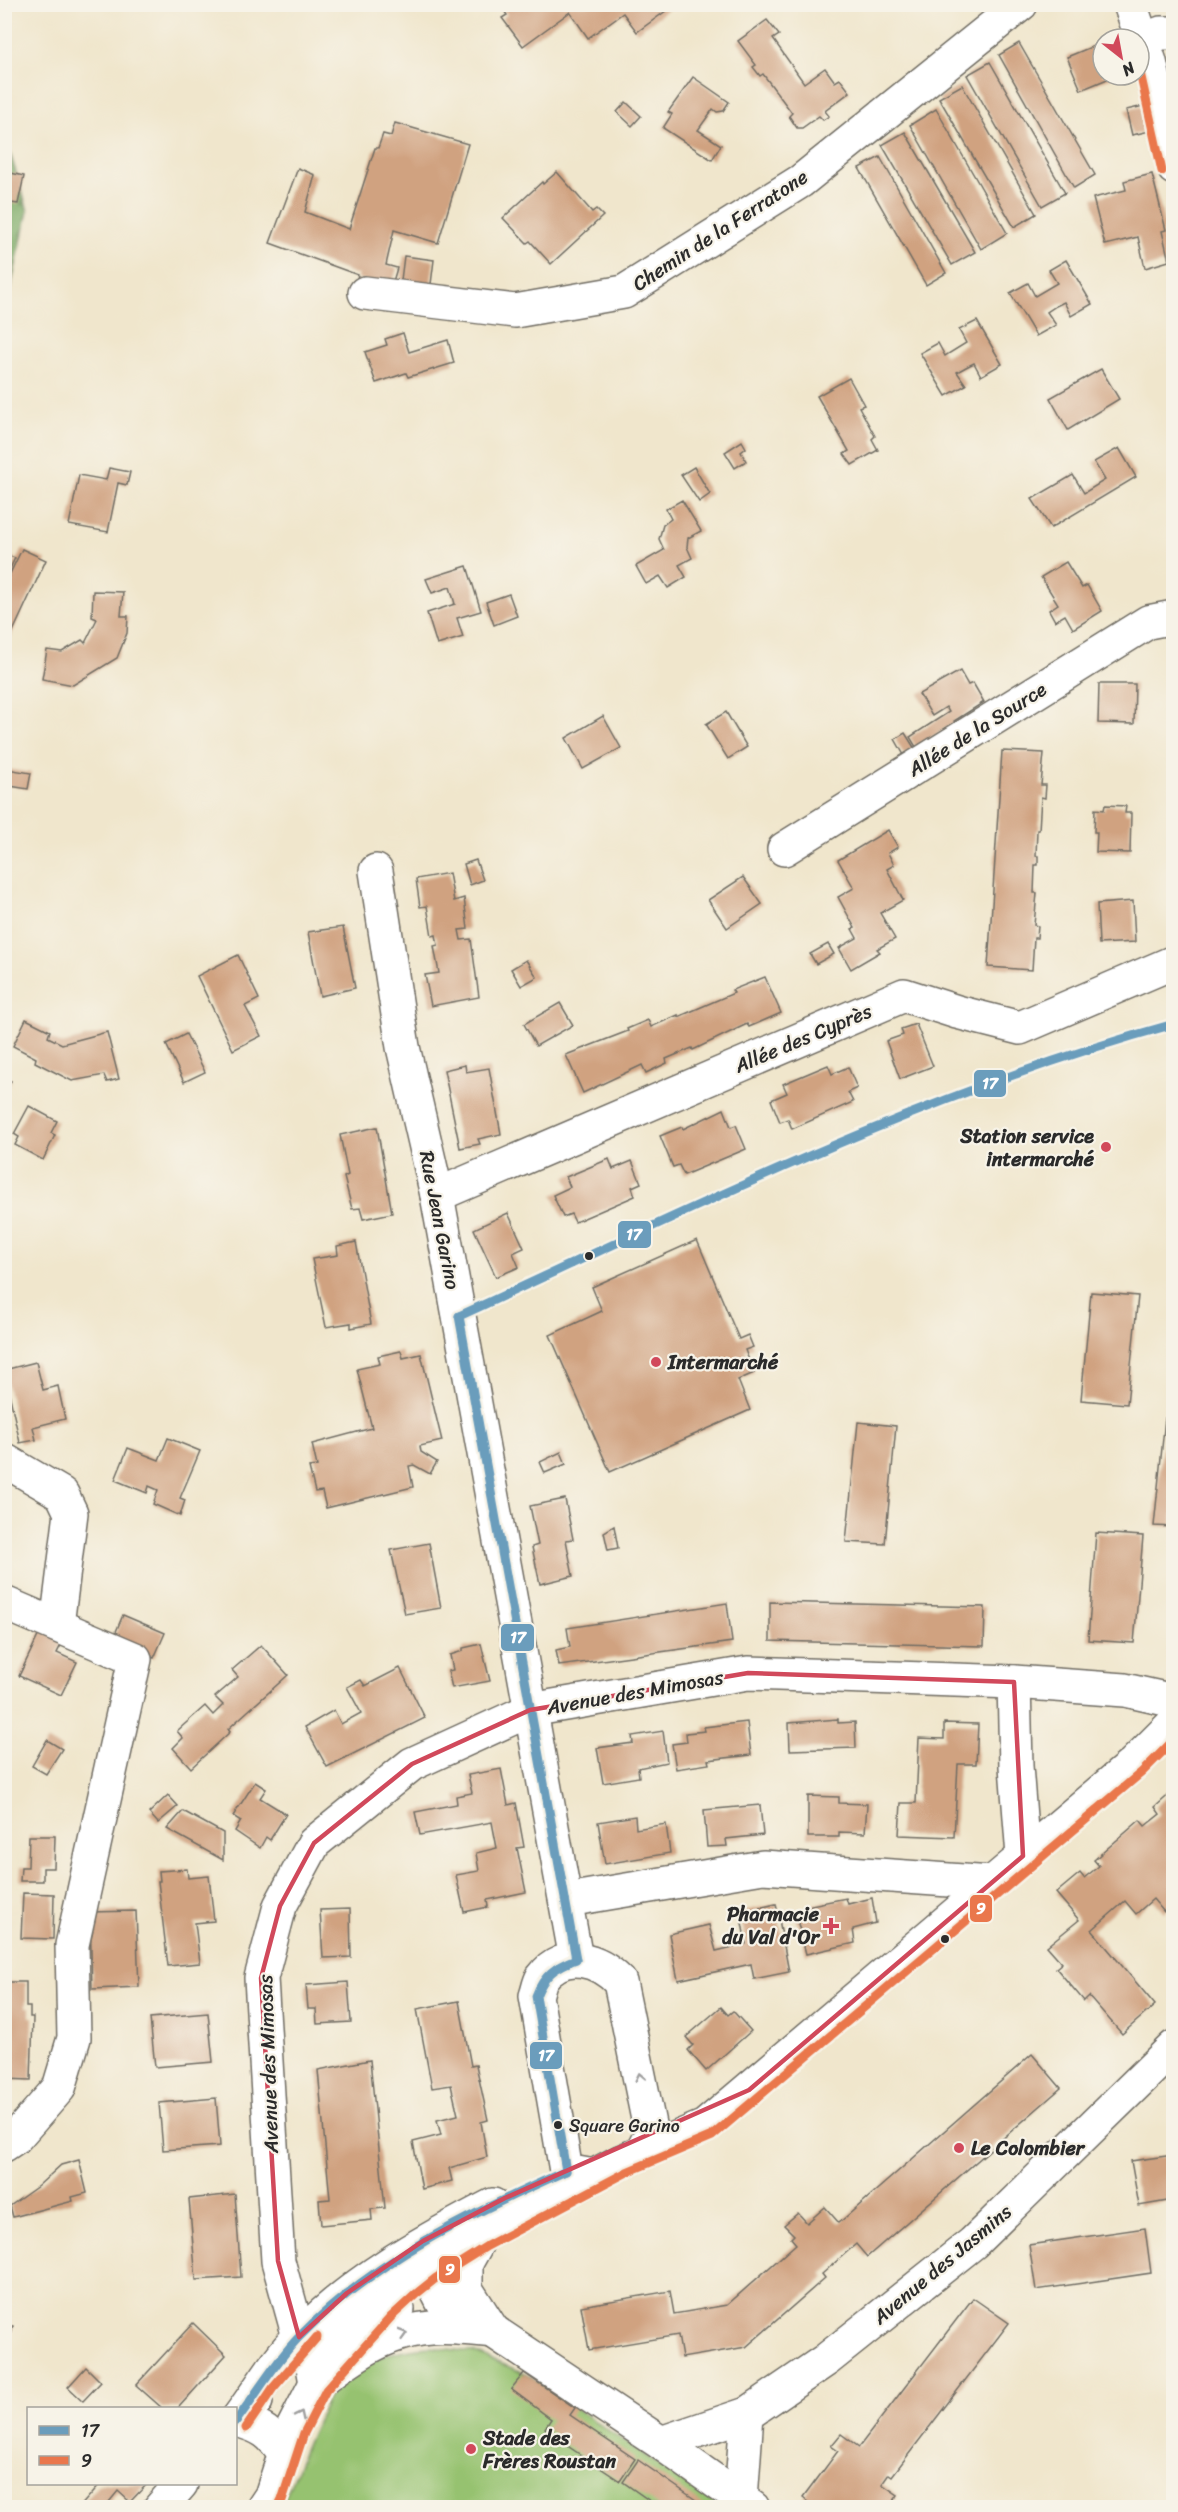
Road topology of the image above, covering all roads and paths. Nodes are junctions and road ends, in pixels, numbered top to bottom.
1 (1021, 4) edge
2 (1130, 4) edge
3 (1173, 33) edge
4 (1155, 52) edge
5 (1173, 168) edge
6 (365, 293) dead end
7 (1173, 617) edge
8 (784, 849) dead end
9 (376, 871) dead end
10 (1173, 962) edge
11 (437, 1195) junction
12 (4, 1460) edge
13 (4, 1603) edge
14 (57, 1625) junction
15 (1014, 1682) junction
16 (1173, 1701) edge
17 (530, 1710) junction
18 (1173, 1723) edge
19 (1173, 1745) edge
20 (1134, 1763) junction
21 (1023, 1856) junction
22 (992, 1883) junction
23 (567, 1900) junction
24 (576, 1959) junction
25 (1173, 2047) edge
26 (647, 2143) junction
27 (4, 2145) edge
28 (580, 2174) junction
29 (505, 2198) junction
30 (481, 2236) junction
31 (429, 2268) junction
32 (382, 2309) junction
33 (452, 2318) junction
34 (493, 2331) junction
35 (302, 2344) junction
36 (316, 2383) junction
37 (747, 2414) junction
38 (237, 2419) edge
39 (237, 2420) edge
40 (661, 2443) junction
41 (285, 2454) junction
42 (180, 2485) edge
43 (747, 2503) edge
44 (160, 2508) edge
45 (263, 2508) edge

1 - 6 street, Chemin de la Ferratone
2 - 4 street
3 - 4 street
4 - 5 street
7 - 8 street, Allée de la Source
9 - 11 street, Rue Jean Garino
10 - 11 street, Allée des Cyprès
11 - 17 street, Rue Jean Garino
12 - 14 street
13 - 14 street
14 - 27 street
15 - 16 street, Avenue des Mimosas
15 - 17 street, Avenue des Mimosas
15 - 21 street
17 - 23 street, Rue Jean Garino
17 - 35 street, Avenue des Mimosas
18 - 20 street
19 - 20 street
20 - 21 street
21 - 22 street
22 - 23 street
22 - 26 street
23 - 24 street, Rue Jean Garino
26 -> 24 street
24 - 28 street
25 - 37 street, Avenue des Jasmins
26 - 28 street
28 - 29 street
28 - 30 street
29 - 31 street
29 - 35 street
30 - 31 street
30 - 34 street
31 - 32 street
31 - 33 street
32 - 33 street
32 - 35 street
32 - 36 street
33 - 34 street
36 -> 33 street
34 - 40 street
35 - 36 street, Avenue des Mimosas
35 - 38 street
41 -> 36 street
37 - 40 street, Avenue des Jasmins
37 - 43 street
39 - 41 street
40 - 43 street
41 - 45 street
42 - 44 street

